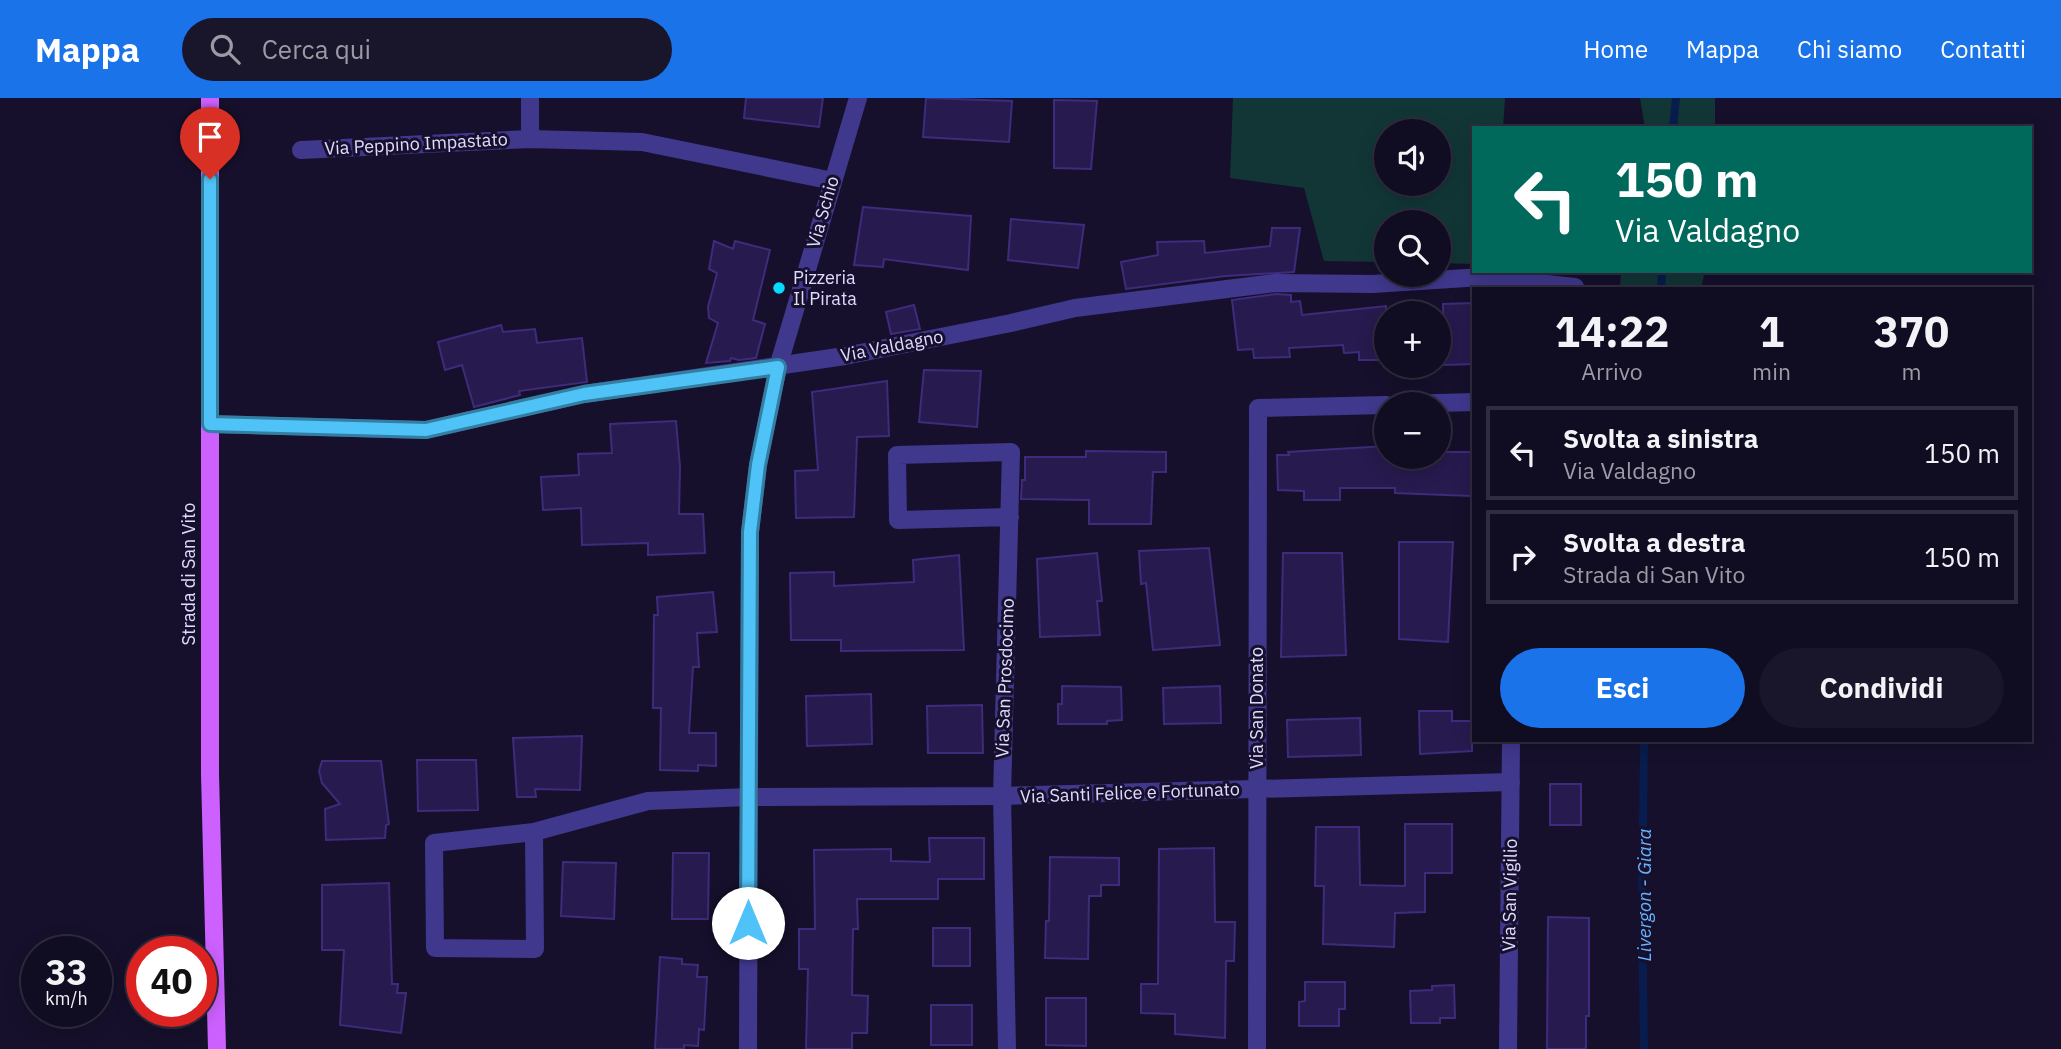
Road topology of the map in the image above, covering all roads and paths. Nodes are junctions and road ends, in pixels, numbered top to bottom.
1 (210, 98) edge
2 (530, 98) edge
3 (858, 98) edge
4 (530, 139) junction
5 (301, 150) dead end
6 (833, 181) junction
7 (1575, 287) edge
8 (778, 367) junction
9 (1472, 402) edge
10 (1451, 403) edge
11 (1374, 405) edge
12 (210, 424) junction
13 (1010, 517) junction
14 (1511, 742) edge
15 (1511, 782) junction
16 (1256, 789) junction
17 (1002, 796) junction
18 (748, 797) junction
19 (534, 832) junction
20 (217, 1049) edge
21 (748, 1049) edge
22 (1007, 1049) edge
23 (1257, 1049) edge
24 (1508, 1049) edge

1 - 12 main road, Strada di San Vito
2 - 4 street, Via Peppino Impastato
3 - 6 street, Via Schio
4 - 5 street, Via Peppino Impastato
4 - 6 street, Via Peppino Impastato
6 - 8 street, Via Schio
7 - 8 street, Via Valdagno
8 - 12 street, Via Valdagno
8 - 18 street, Via Schio
9 - 10 street
11 - 16 street, Via San Donato
12 - 20 main road, Strada di San Vito
13 - 13 street, Via San Prosdocimo
13 - 17 street, Via San Prosdocimo
14 - 15 street, Via San Vigilio
15 - 16 street, Via Santi Felice e Fortunato
15 - 24 street, Via San Vigilio
16 - 17 street, Via Santi Felice e Fortunato
16 - 23 street, Via San Donato
17 - 18 street, Via Santi Felice e Fortunato
17 - 22 street, Via San Prosdocimo
18 - 19 street, Via Santi Felice e Fortunato
18 - 21 street, Via Schio
19 - 19 street, Via Santi Felice e Fortunato

